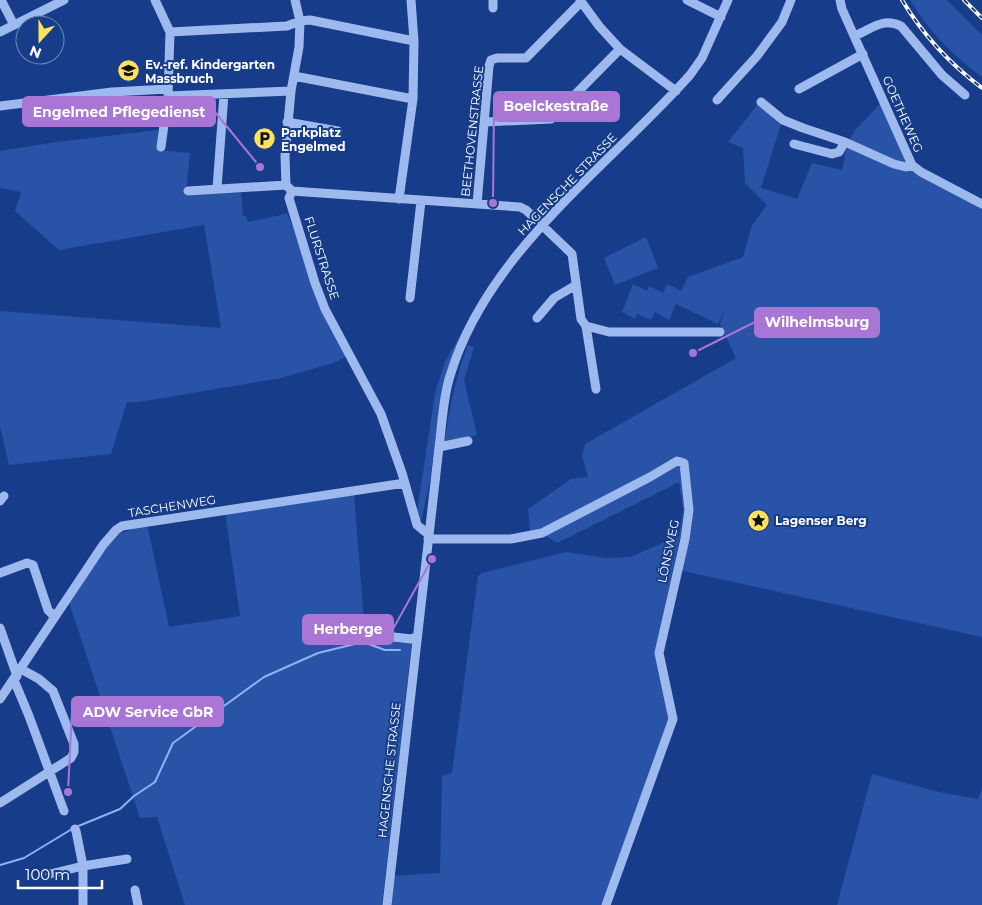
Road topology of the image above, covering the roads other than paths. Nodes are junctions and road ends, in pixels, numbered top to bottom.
1 (1, 0) edge
2 (64, 0) edge
3 (155, 0) edge
4 (295, 0) edge
5 (411, 0) edge
6 (687, 0) edge
7 (728, 0) edge
8 (791, 0) edge
9 (840, 0) edge
10 (580, 1) edge
11 (721, 17) junction
12 (300, 21) junction
13 (14, 25) junction
14 (0, 32) edge
15 (170, 32) junction
16 (854, 36) junction
17 (414, 41) junction
18 (620, 49) junction
19 (863, 54) junction
20 (294, 76) junction
21 (799, 89) dead end
22 (290, 91) junction
23 (676, 91) junction
24 (168, 92) junction
25 (224, 94) junction
26 (964, 95) dead end
27 (413, 99) junction
28 (717, 100) dead end
29 (761, 102) dead end
30 (0, 106) edge
31 (287, 122) junction
32 (485, 122) junction
33 (338, 131) dead end
34 (845, 142) junction
35 (794, 144) dead end
36 (161, 146) dead end
37 (912, 164) junction
38 (217, 188) junction
39 (289, 188) junction
40 (188, 191) dead end
41 (400, 198) junction
42 (421, 201) junction
43 (477, 204) junction
44 (982, 204) edge
45 (541, 226) junction
46 (576, 285) junction
47 (410, 298) dead end
48 (537, 318) dead end
49 (586, 326) junction
50 (720, 332) dead end
51 (596, 389) dead end
52 (468, 441) dead end
53 (439, 447) junction
54 (405, 483) junction
55 (428, 536) junction
56 (0, 573) edge
57 (54, 616) junction
58 (0, 628) edge
59 (368, 634) dead end
60 (416, 637) junction
61 (17, 675) junction
62 (0, 699) edge
63 (50, 771) junction
64 (0, 803) edge
65 (64, 811) dead end
66 (75, 829) dead end
67 (127, 859) dead end
68 (83, 866) junction
69 (50, 874) dead end
70 (135, 890) dead end
71 (83, 905) edge
72 (138, 905) edge
73 (387, 905) edge
74 (606, 905) edge

1 - 13 street
2 - 13 street
3 - 15 street
4 - 12 street, FLURSTRASSE
5 - 17 street
6 - 11 street
7 - 11 street, HAGENSCHE STRASSE
8 - 28 street
9 - 16 street, GOETHEWEG
10 - 18 street
10 - 32 street, BEETHOVENSTRASSE
11 - 23 street, HAGENSCHE STRASSE
12 - 15 street
12 - 17 street
12 - 20 street, FLURSTRASSE
13 - 14 street
15 - 24 street
16 - 19 street, GOETHEWEG
16 - 26 street
17 - 27 street
18 - 23 street
18 - 32 street
19 - 21 street
19 - 37 street, GOETHEWEG
20 - 22 street, FLURSTRASSE
20 - 27 street
22 - 25 street
22 - 31 street, FLURSTRASSE
23 - 45 street, HAGENSCHE STRASSE
24 - 25 street
24 - 30 street
24 - 36 street
25 - 38 street
27 - 41 street
29 - 34 street
31 - 33 street
31 - 39 street, FLURSTRASSE
32 - 43 street, BEETHOVENSTRASSE
34 - 35 street
34 - 37 street
37 - 44 street, GOETHEWEG
38 - 39 street
38 - 40 street
39 - 41 street
39 - 54 street, FLURSTRASSE
41 - 42 street
42 - 43 street
42 - 47 street
43 - 45 street
45 - 46 street
45 - 53 street, HAGENSCHE STRASSE
46 - 48 street
46 - 49 street
49 - 50 street
49 - 51 street
52 - 53 street
53 - 55 street, HAGENSCHE STRASSE
54 - 55 street, FLURSTRASSE
54 - 57 street, TASCHENWEG
55 - 60 street, HAGENSCHE STRASSE
55 - 74 street, LÖNSWEG
56 - 57 street
57 - 61 street, TASCHENWEG
58 - 61 street
59 - 60 street
60 - 73 street, HAGENSCHE STRASSE
61 - 62 street, TASCHENWEG
61 - 63 street
61 - 63 street
63 - 64 street
63 - 65 street
66 - 68 street
67 - 68 street
68 - 69 street
68 - 71 street
70 - 72 street

